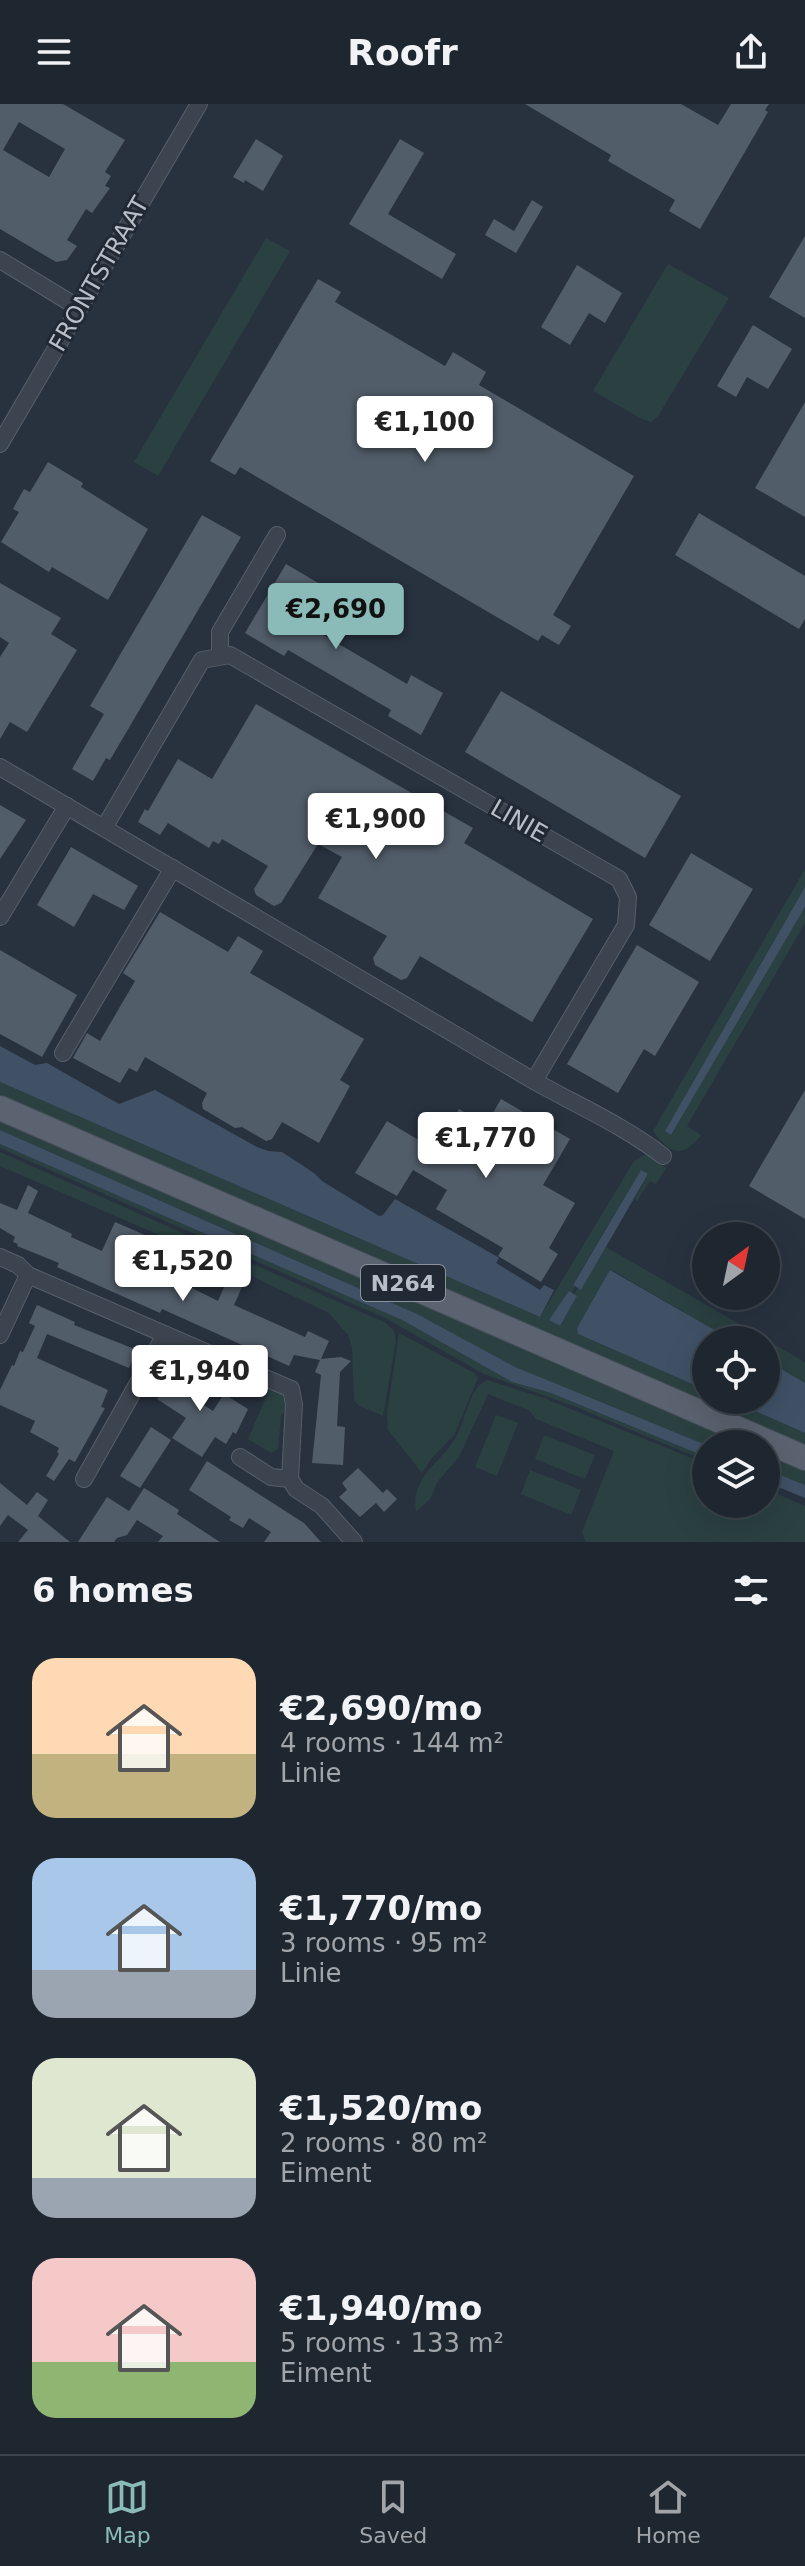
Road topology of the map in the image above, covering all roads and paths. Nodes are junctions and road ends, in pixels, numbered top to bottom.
1 (199, 104) edge
2 (0, 260) edge
3 (79, 308) junction
4 (0, 444) edge
5 (277, 535) dead end
6 (220, 655) junction
7 (0, 767) edge
8 (67, 806) junction
9 (104, 828) junction
10 (173, 868) junction
11 (0, 917) edge
12 (63, 1053) dead end
13 (534, 1081) junction
14 (0, 1108) edge
15 (663, 1156) dead end
16 (0, 1257) edge
17 (28, 1275) junction
18 (0, 1335) edge
19 (165, 1335) junction
20 (240, 1457) dead end
21 (805, 1458) edge
22 (84, 1479) dead end
23 (290, 1479) junction
24 (354, 1542) edge

1 - 3 street, FRONTSTRAAT
2 - 3 street
3 - 4 street, FRONTSTRAAT
5 - 6 street
6 - 9 street
6 - 13 street, LINIE
7 - 8 street
8 - 9 street
8 - 11 street
9 - 10 street
10 - 12 street
10 - 13 street
13 - 15 street
14 - 21 main road, N264
16 - 17 street
17 - 18 street
17 - 19 street
19 - 22 street
19 - 23 street
20 - 23 street
23 - 24 street

